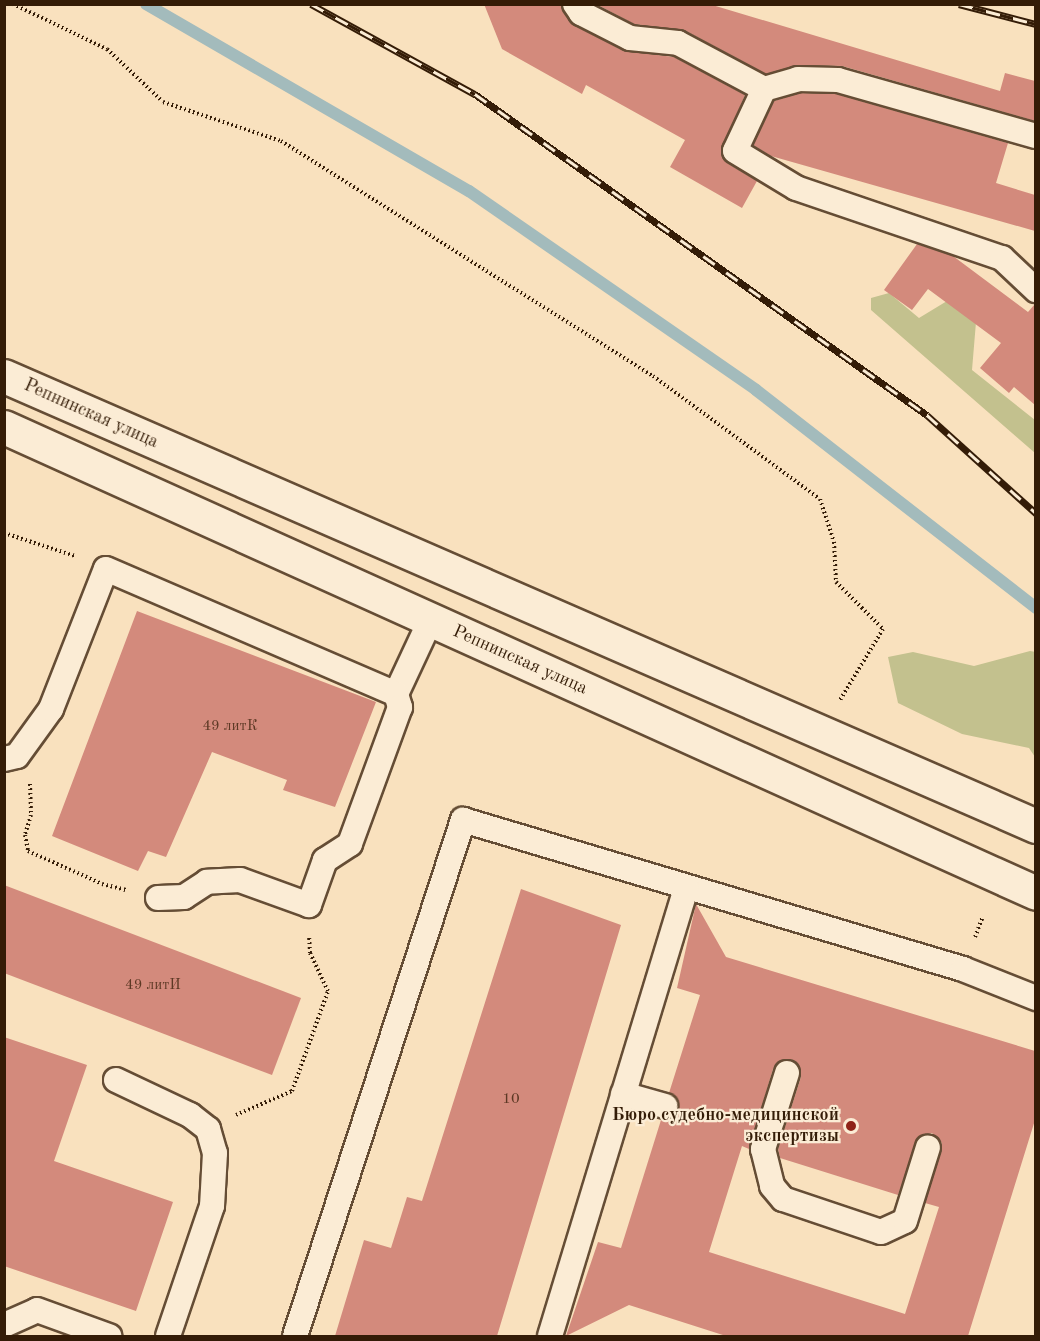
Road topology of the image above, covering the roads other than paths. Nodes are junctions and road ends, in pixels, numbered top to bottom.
1 (575, 4) edge
2 (764, 89) junction
3 (1035, 136) edge
4 (1002, 258) junction
5 (1035, 263) edge
6 (1035, 290) edge
7 (4, 376) edge
8 (4, 427) edge
9 (431, 619) junction
10 (396, 694) junction
11 (11, 757) edge
12 (1035, 826) edge
13 (686, 887) junction
14 (1035, 893) edge
15 (158, 898) road end
16 (1035, 998) edge
17 (787, 1073) dead end
18 (116, 1080) dead end
19 (623, 1094) junction
20 (665, 1106) dead end
21 (928, 1147) dead end
22 (4, 1325) edge
23 (109, 1336) edge
24 (168, 1336) edge
25 (295, 1336) edge
26 (550, 1336) edge

1 - 2 lane
2 - 3 lane
2 - 4 lane
4 - 5 lane
4 - 6 lane
7 - 12 street, Репнинская улица
8 - 9 street, Репнинская улица
9 - 10 lane
9 - 14 street, Репнинская улица
10 - 11 lane
10 - 15 lane
13 - 16 lane
13 - 19 lane
13 - 25 lane
17 - 21 lane
18 - 24 lane
19 - 20 lane
19 - 26 lane
22 - 23 lane

